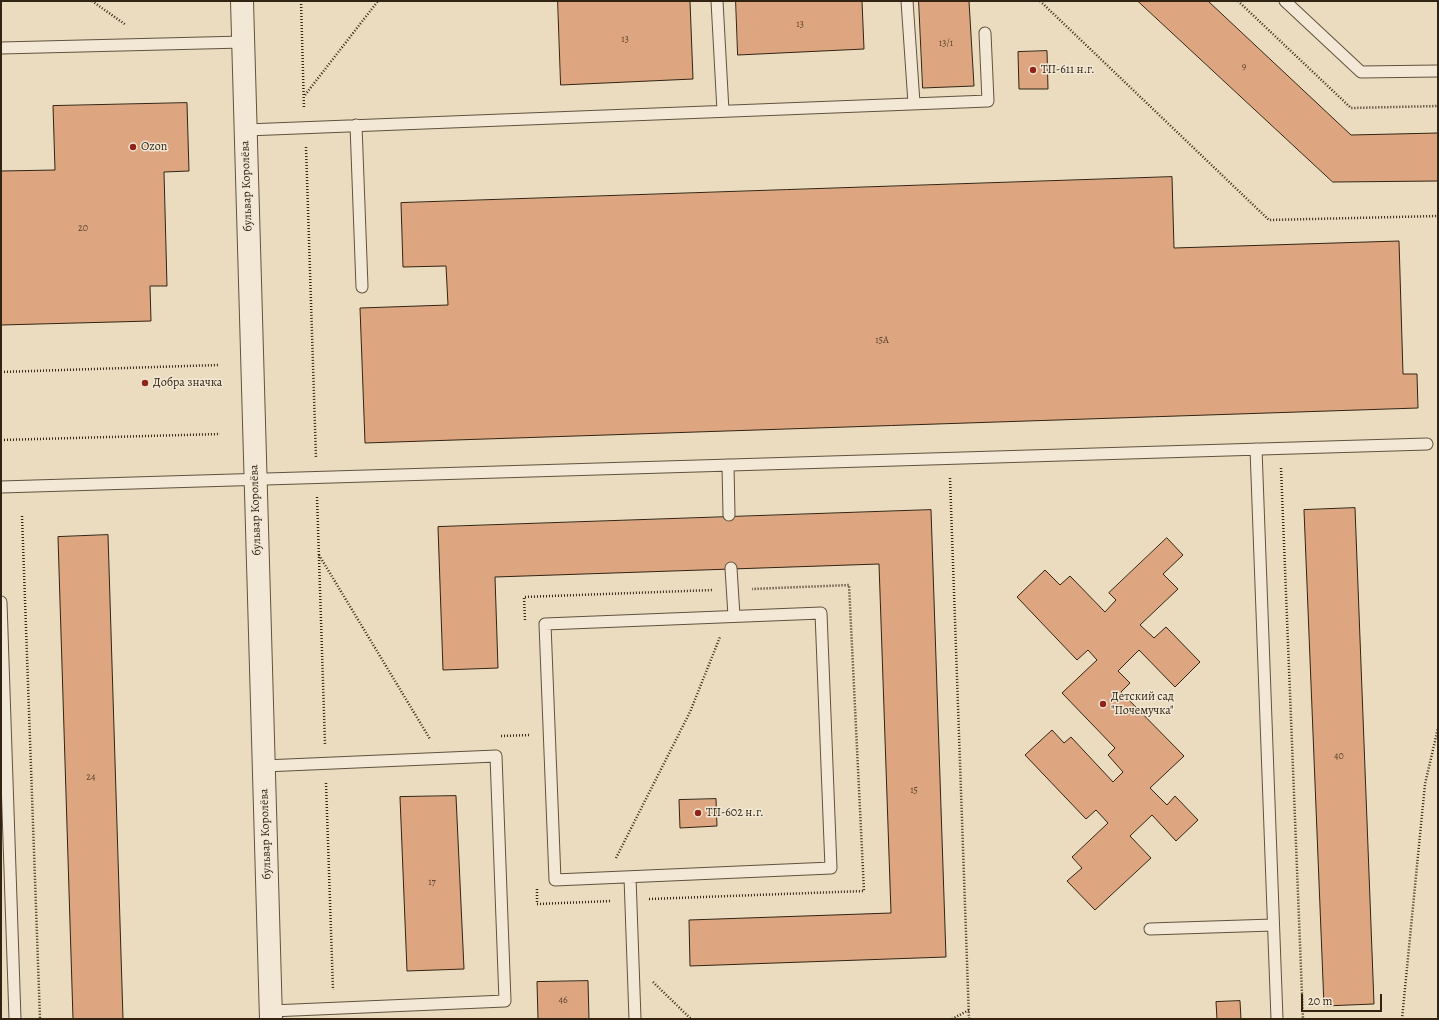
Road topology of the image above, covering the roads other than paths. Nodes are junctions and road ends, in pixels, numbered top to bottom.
1 (242, 1) edge
2 (716, 1) edge
3 (908, 1) edge
4 (1285, 1) edge
5 (985, 33) dead end
6 (243, 42) junction
7 (1, 48) edge
8 (1438, 71) edge
9 (914, 103) junction
10 (723, 111) junction
11 (356, 125) junction
12 (246, 130) junction
13 (362, 288) dead end
14 (1427, 444) dead end
15 (1256, 449) junction
16 (728, 465) junction
17 (256, 479) junction
18 (1, 487) edge
19 (729, 516) dead end
20 (731, 568) dead end
21 (1, 602) edge
22 (734, 616) junction
23 (264, 766) junction
24 (630, 876) junction
25 (1274, 925) junction
26 (1150, 929) dead end
27 (271, 1015) edge
28 (15, 1019) edge
29 (635, 1019) edge
30 (1277, 1019) edge

1 - 6 street, бульвар Королёва
2 - 10 lane
3 - 9 lane
4 - 8 lane
5 - 9 lane
6 - 7 lane
6 - 12 street, бульвар Королёва
9 - 10 lane
10 - 11 lane
11 - 12 lane
11 - 13 lane
12 - 17 street, бульвар Королёва
14 - 15 lane
15 - 16 lane
15 - 25 lane
16 - 17 lane
16 - 19 lane
17 - 18 lane
17 - 23 street, бульвар Королёва
20 - 22 lane
21 - 28 lane
22 - 24 lane
22 - 24 lane
23 - 27 street, бульвар Королёва
23 - 27 lane
24 - 29 lane
25 - 26 lane
25 - 30 lane

